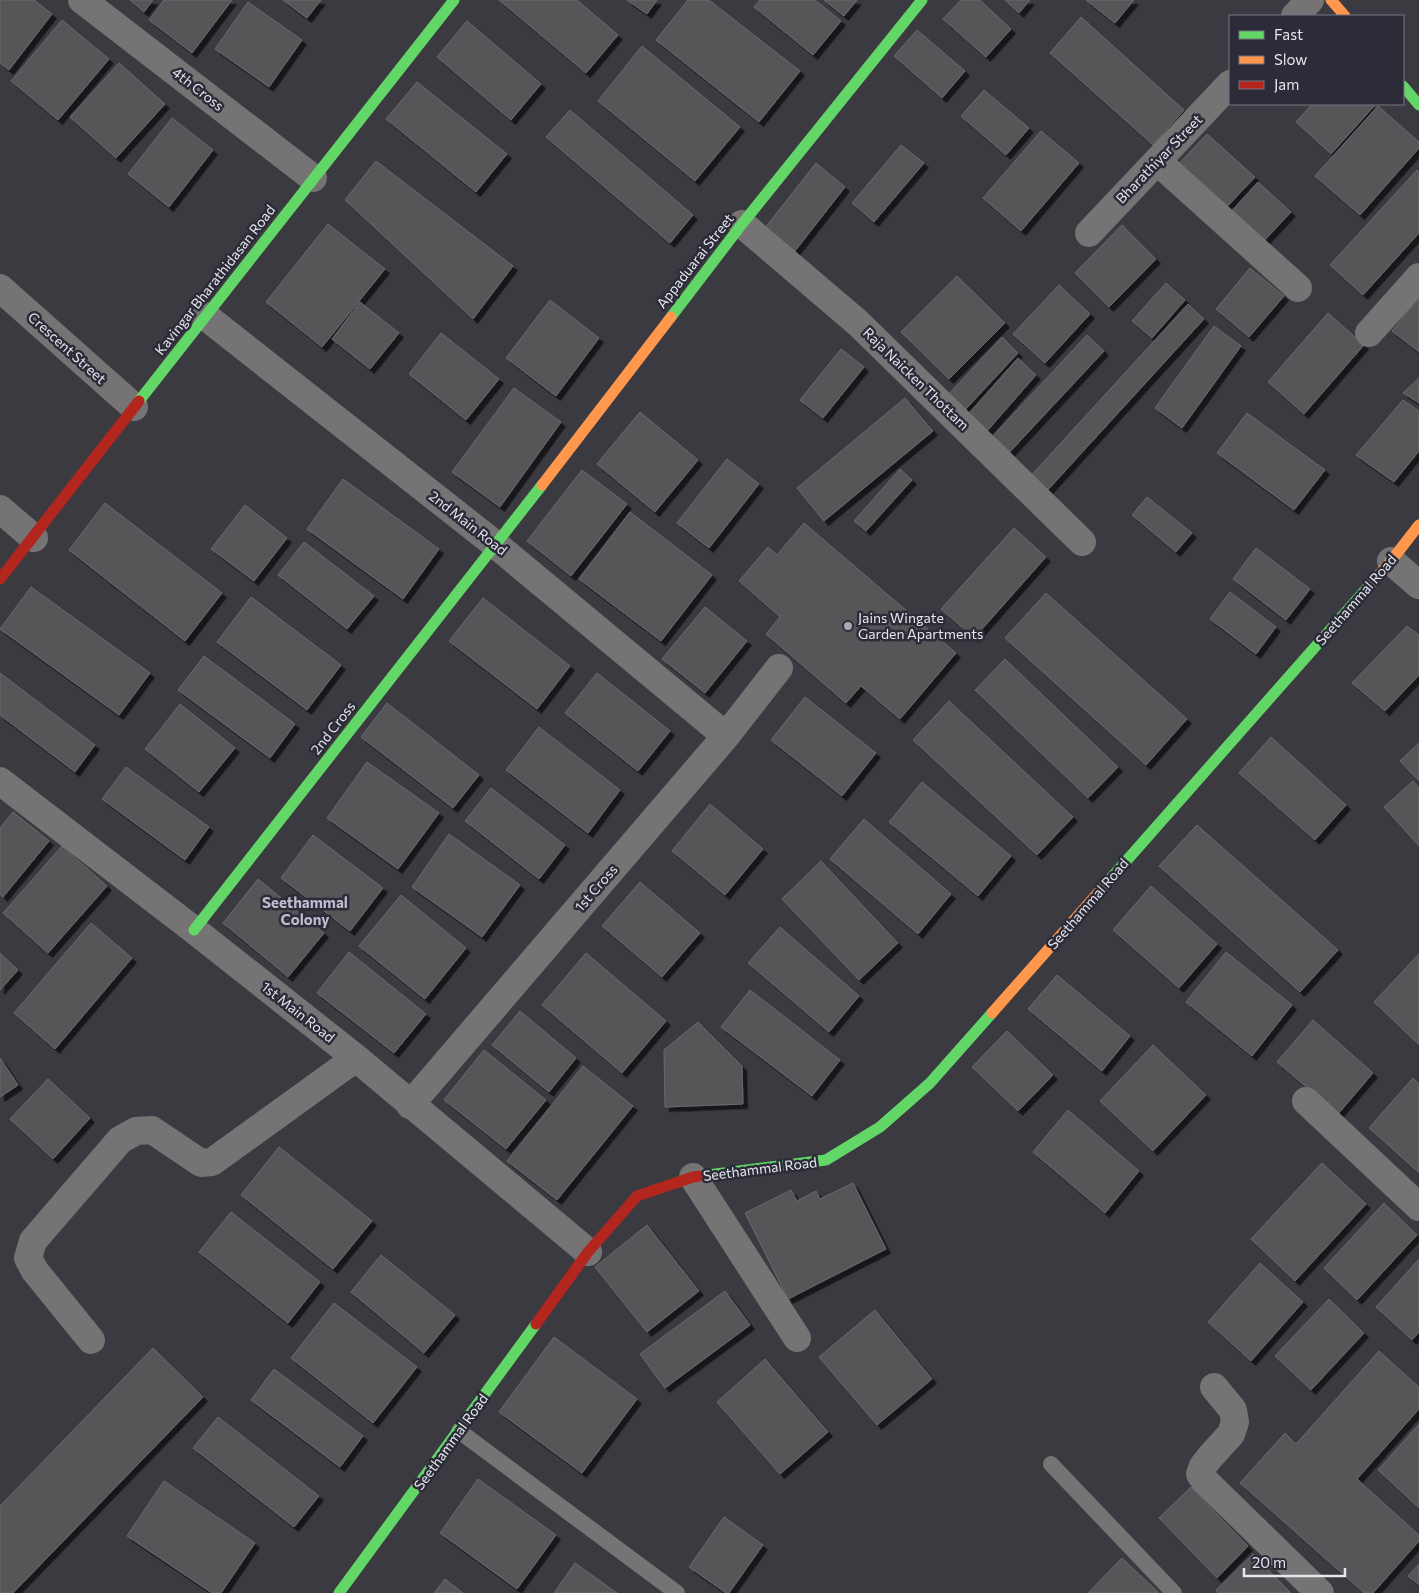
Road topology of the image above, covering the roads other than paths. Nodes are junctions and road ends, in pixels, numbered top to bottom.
1 (82, 0) edge
2 (454, 0) edge
3 (922, 0) edge
4 (1310, 0) edge
5 (1331, 0) edge
6 (1296, 15) edge
7 (1344, 15) edge
8 (1229, 85) edge
9 (1404, 87) edge
10 (1419, 105) edge
11 (1157, 161) junction
12 (313, 178) junction
13 (742, 224) junction
14 (1089, 233) dead end
15 (1419, 277) edge
16 (0, 288) edge
17 (1298, 288) dead end
18 (205, 316) junction
19 (1369, 333) dead end
20 (134, 407) junction
21 (0, 509) edge
22 (1419, 525) edge
23 (34, 538) junction
24 (1082, 542) dead end
25 (496, 545) junction
26 (1391, 561) junction
27 (0, 579) edge
28 (1419, 585) edge
29 (779, 668) dead end
30 (726, 736) junction
31 (0, 781) edge
32 (194, 930) junction
33 (356, 1058) junction
34 (1306, 1101) dead end
35 (410, 1105) junction
36 (693, 1177) junction
37 (1419, 1207) edge
38 (588, 1252) junction
39 (797, 1338) dead end
40 (91, 1340) dead end
41 (1214, 1387) dead end
42 (459, 1431) junction
43 (1051, 1464) dead end
44 (339, 1593) edge
45 (678, 1593) edge
46 (1174, 1593) edge
47 (1320, 1593) edge

1 - 12 street, 4th Cross
2 - 12 street, Kavingar Bharathidasan Road
3 - 13 street, Appaduarai Street
4 - 6 street
5 - 7 street
8 - 11 street, Bharathiyar Street
9 - 10 street
11 - 14 street, Bharathiyar Street
11 - 17 street
12 - 18 street, Kavingar Bharathidasan Road
13 - 24 street, Raja Naicken Thottam
13 - 25 street, Appaduarai Street
15 - 19 street
16 - 20 street, Crescent Street
18 - 20 street, Kavingar Bharathidasan Road
18 - 25 street, 2nd Main Road
20 - 23 street, Kavingar Bharathidasan Road
21 - 23 street
22 - 26 street, Seethammal Road
23 - 27 street, Kavingar Bharathidasan Road
25 - 30 street, 2nd Main Road
25 - 32 street, 2nd Cross
26 - 28 street
26 - 36 street, Seethammal Road
29 - 30 street, 1st Cross
30 - 35 street, 1st Cross
31 - 32 street, 1st Main Road
32 - 33 street, 1st Main Road
33 - 35 street, 1st Main Road
33 - 40 street
34 - 37 street
35 - 38 street, 1st Main Road
36 - 38 street, Seethammal Road
36 - 39 street, Seethammal Road
38 - 42 street, Seethammal Road
41 - 47 street
42 - 44 street, Seethammal Road
42 - 45 lane
43 - 46 lane

